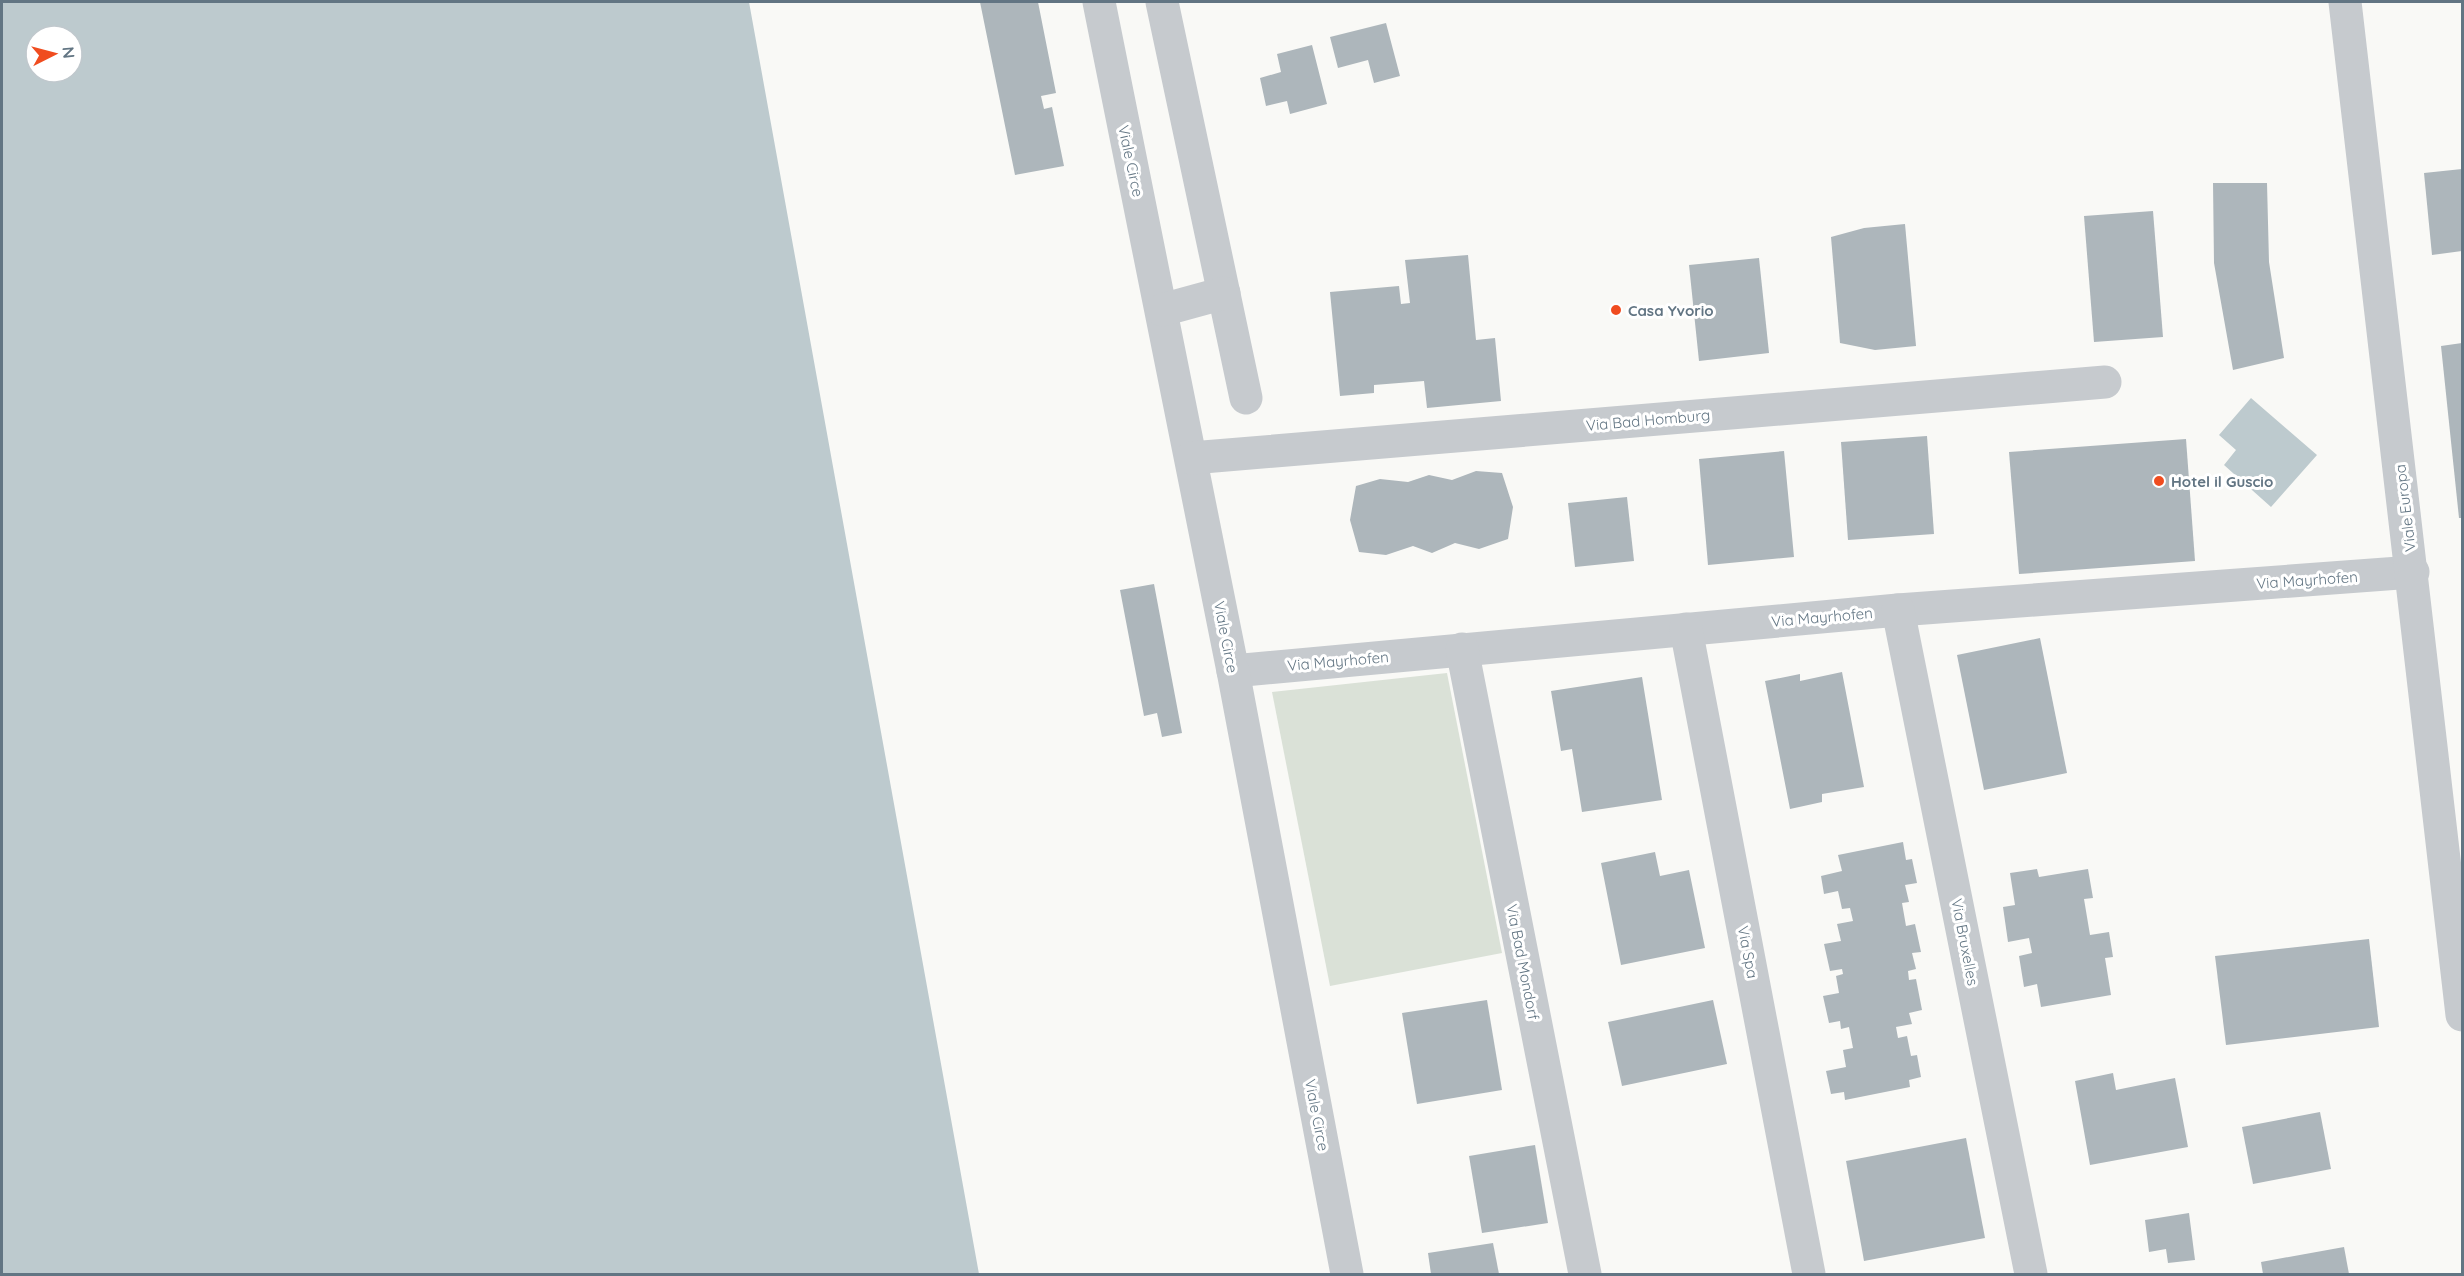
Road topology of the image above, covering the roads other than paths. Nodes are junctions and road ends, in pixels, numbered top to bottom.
1 (1099, 2) edge
2 (1162, 2) edge
3 (2345, 2) edge
4 (1224, 293) junction
5 (1162, 310) junction
6 (2104, 382) dead end
7 (1245, 399) dead end
8 (1191, 458) junction
9 (2413, 572) junction
10 (1898, 610) junction
11 (1686, 629) junction
12 (1462, 650) junction
13 (1233, 671) junction
14 (2463, 1015) edge
15 (1347, 1275) edge
16 (1585, 1275) edge
17 (1809, 1275) edge
18 (2031, 1275) edge

1 - 5 street, Viale Circe
2 - 4 street
3 - 9 street, Viale Europa
4 - 5 street
4 - 7 street
5 - 8 street, Viale Circe
6 - 8 street, Via Bad Homburg
8 - 13 street, Viale Circe
9 - 10 street, Via Mayrhofen
9 - 14 street, Viale Europa
10 - 11 street, Via Mayrhofen
10 - 18 street, Via Bruxelles
11 - 12 street, Via Mayrhofen
11 - 17 street, Via Spa
12 - 13 street, Via Mayrhofen
12 - 16 street, Via Bad Mondorf
13 - 15 street, Viale Circe

